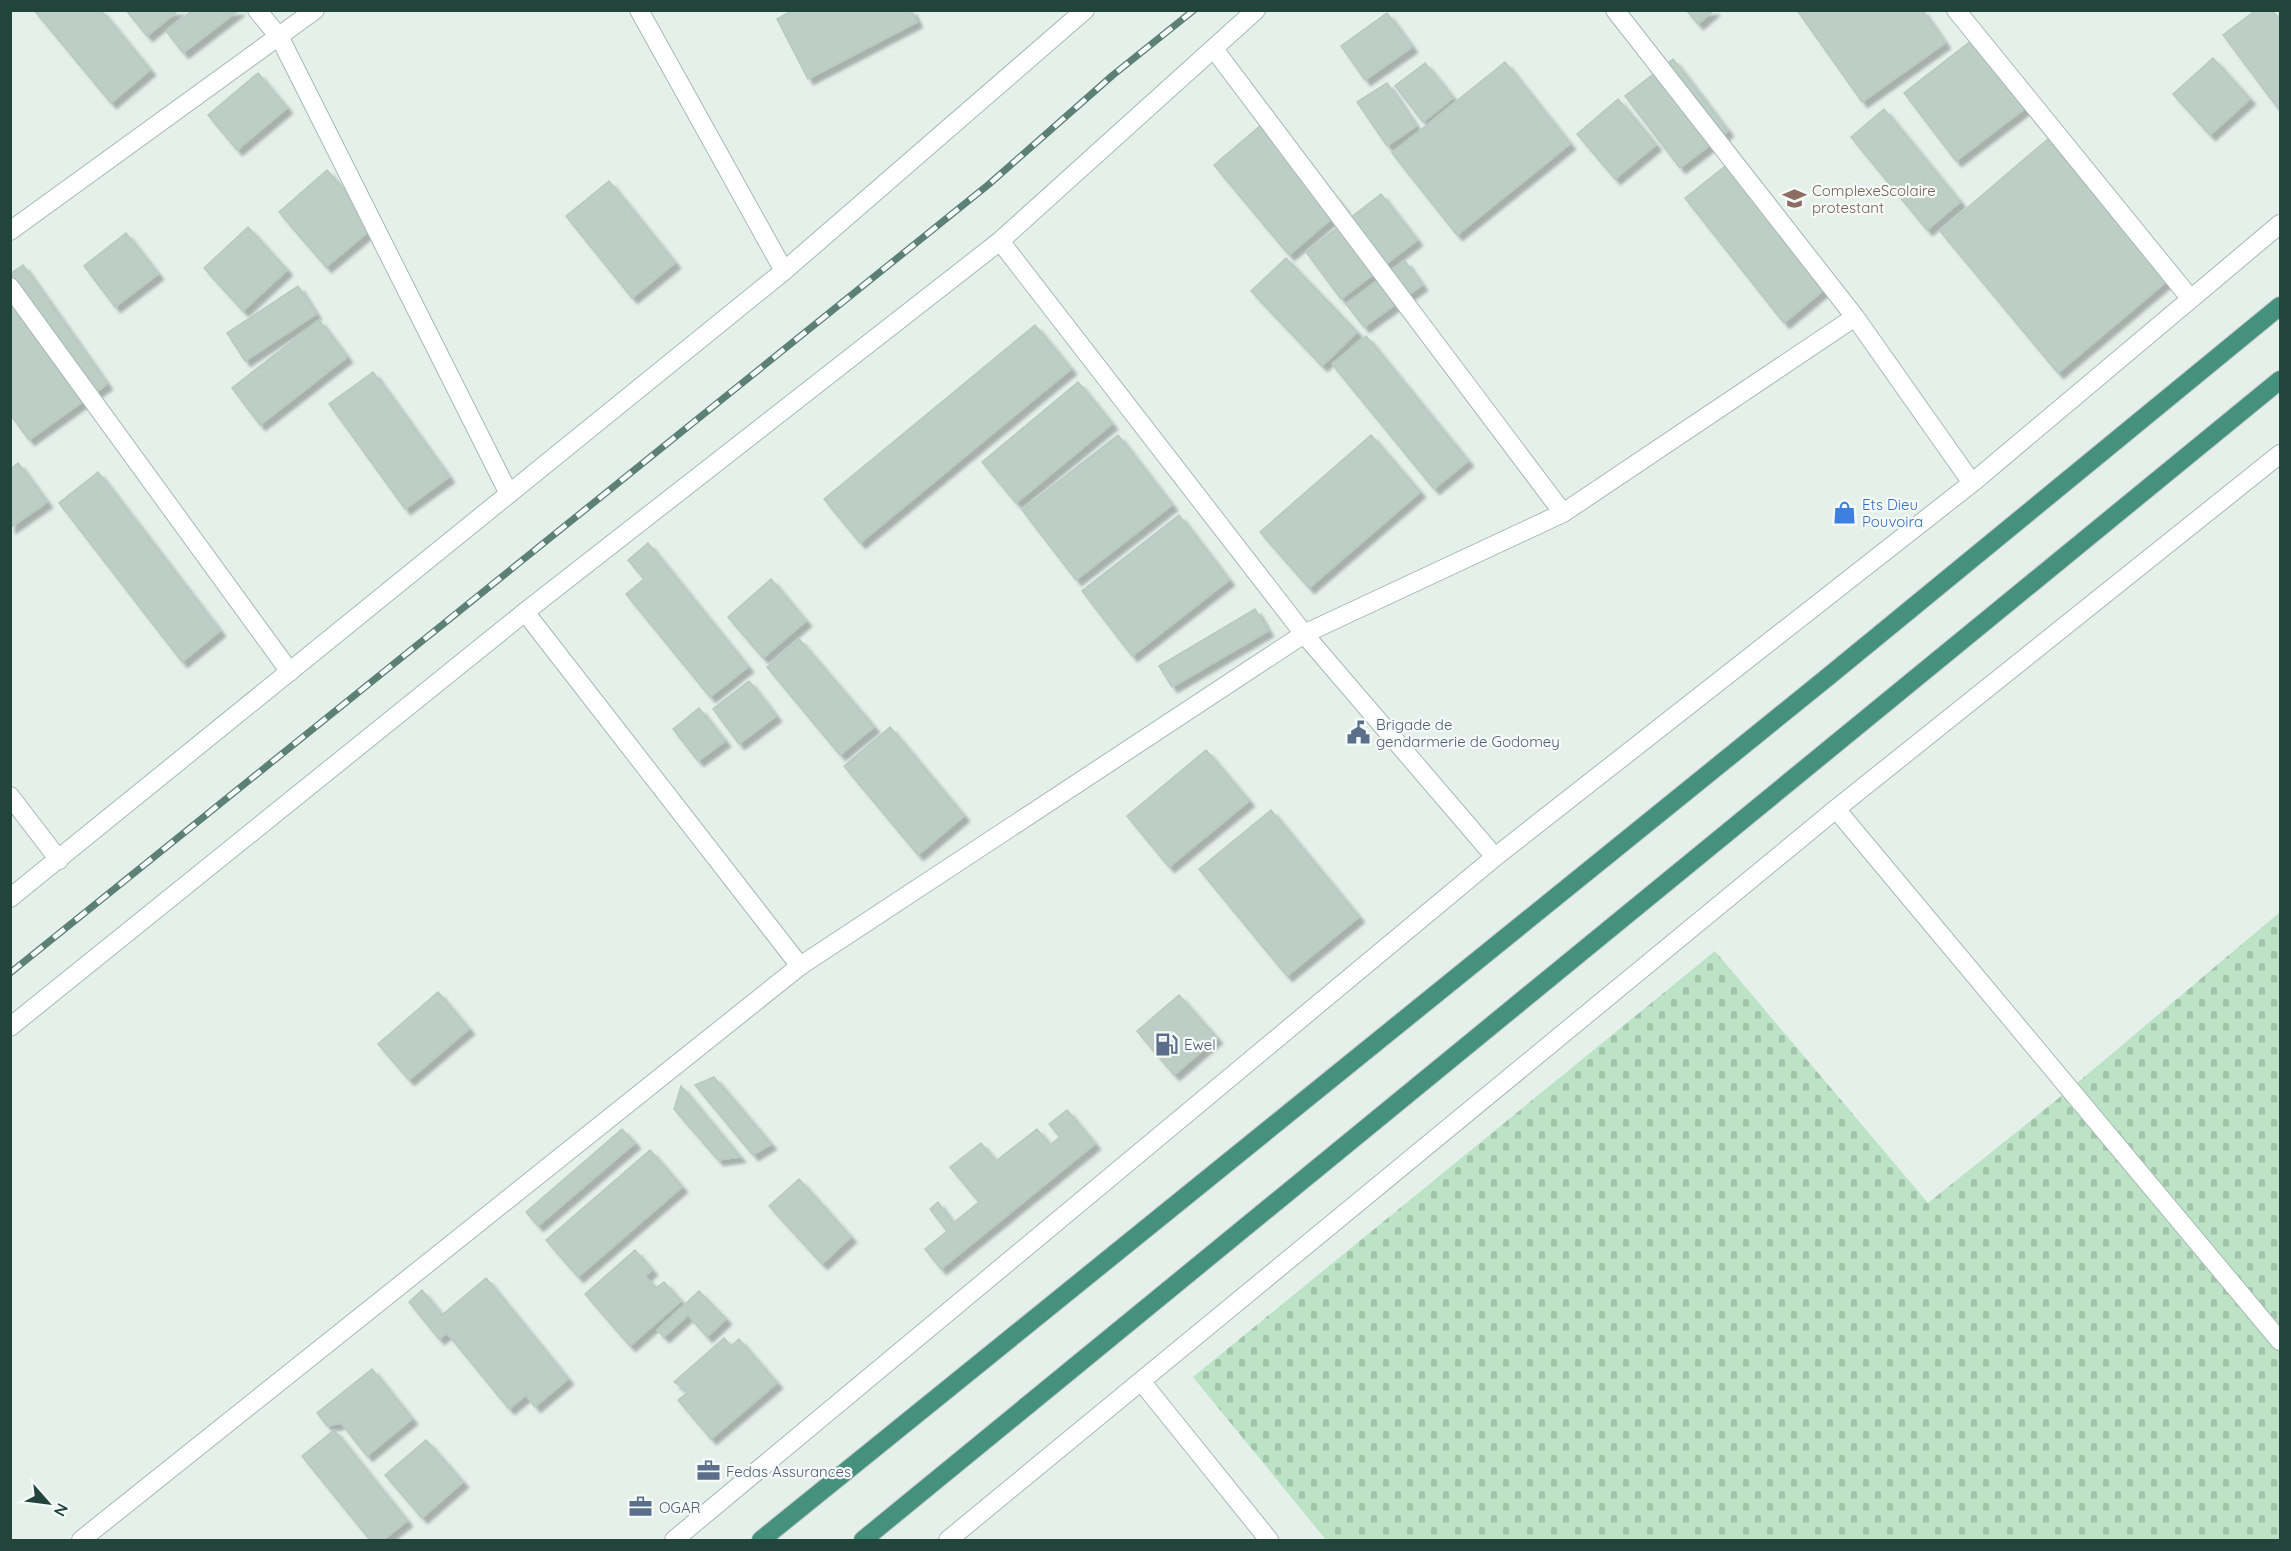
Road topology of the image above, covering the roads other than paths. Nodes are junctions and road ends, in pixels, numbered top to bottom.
1 (257, 10) edge
2 (315, 10) edge
3 (639, 10) edge
4 (1085, 10) edge
5 (1256, 10) edge
6 (1615, 10) edge
7 (1956, 10) edge
8 (280, 38) junction
9 (1214, 49) junction
10 (2280, 224) edge
11 (10, 231) edge
12 (1000, 240) junction
13 (784, 271) junction
14 (10, 287) edge
15 (2190, 298) junction
16 (2280, 306) edge
17 (1855, 317) junction
18 (2280, 380) edge
19 (2280, 454) edge
20 (1972, 483) junction
21 (509, 495) junction
22 (1563, 513) junction
23 (525, 612) junction
24 (1304, 633) junction
25 (290, 672) junction
26 (10, 796) edge
27 (1836, 809) junction
28 (1495, 857) junction
29 (59, 860) junction
30 (10, 898) edge
31 (800, 966) junction
32 (10, 1027) edge
33 (2280, 1341) edge
34 (1141, 1381) junction
35 (81, 1540) edge
36 (674, 1540) edge
37 (760, 1540) edge
38 (863, 1540) edge
39 (948, 1540) edge
40 (1269, 1540) edge

1 - 8 street
2 - 8 street
3 - 13 street
4 - 13 street
5 - 9 street
6 - 17 street
7 - 15 street
8 - 11 street
8 - 21 street
9 - 12 street
9 - 22 street
10 - 15 street
12 - 23 street
12 - 24 street
13 - 21 street
14 - 25 street
15 - 20 street
16 - 37 highway
17 - 20 street
17 - 22 street
18 - 38 highway
19 - 27 street
20 - 28 street
21 - 25 street
22 - 24 street
23 - 31 street
23 - 32 street
24 - 28 street
24 - 31 street
25 - 29 street
26 - 29 street
27 - 33 street
27 - 34 street
28 - 36 street
29 - 30 street
31 - 35 street
34 - 39 street
34 - 40 street

